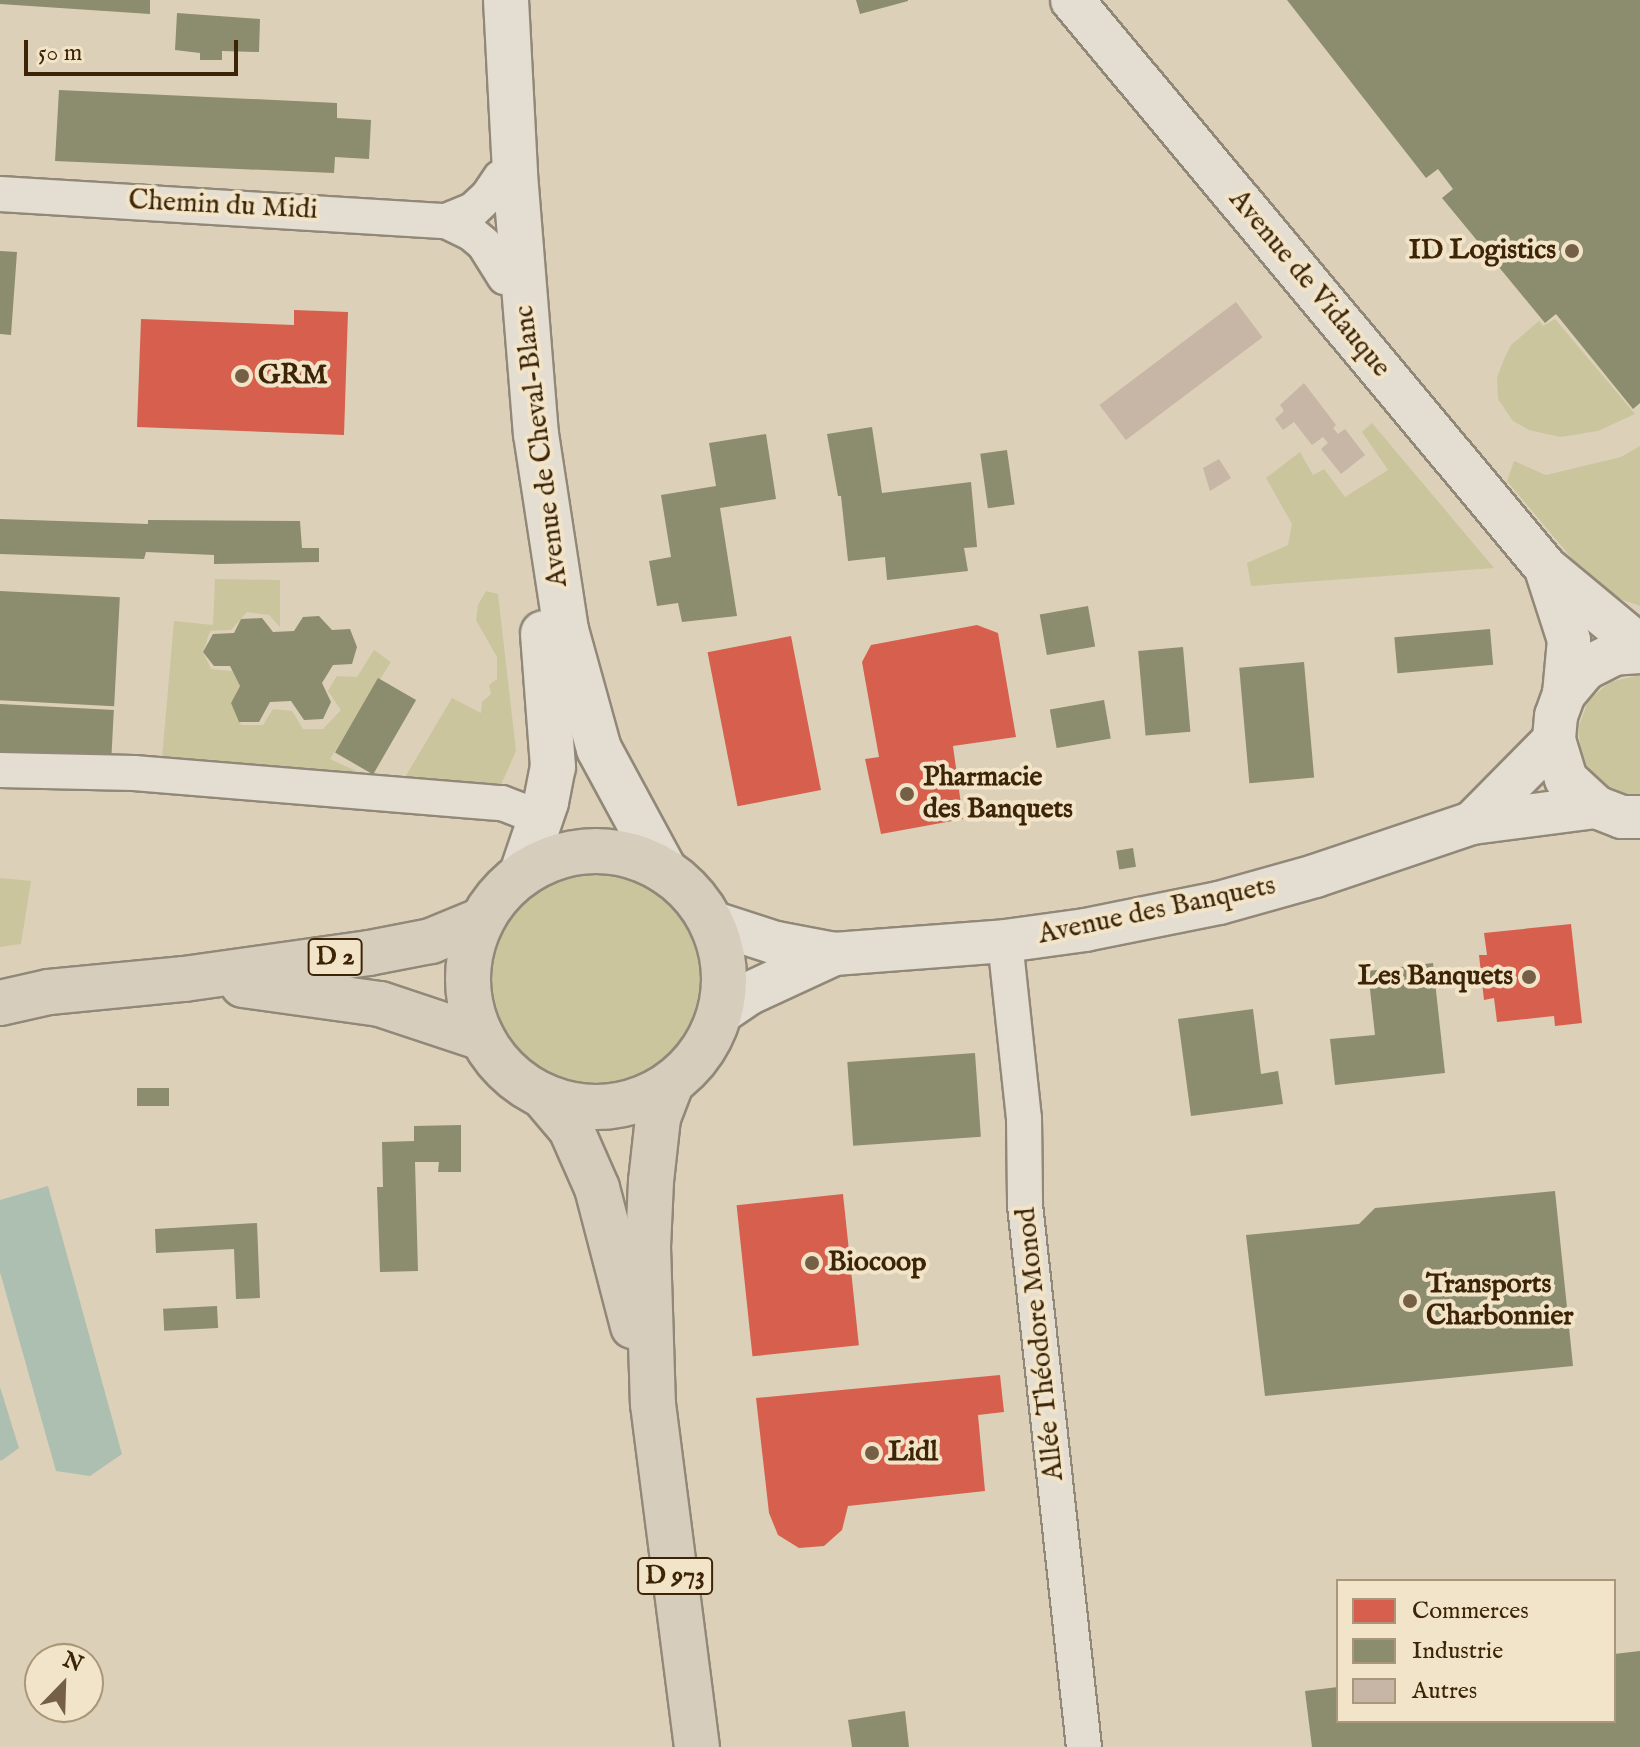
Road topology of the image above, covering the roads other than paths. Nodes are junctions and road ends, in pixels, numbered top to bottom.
1 (492, 0) edge
2 (506, 0) edge
3 (1072, 0) edge
4 (500, 178) junction
5 (0, 194) edge
6 (446, 221) junction
7 (505, 277) junction
8 (1546, 568) junction
9 (1640, 649) edge
10 (1564, 694) junction
11 (1554, 740) junction
12 (0, 770) edge
13 (541, 818) junction
14 (1624, 820) edge
15 (1472, 823) junction
16 (665, 871) junction
17 (522, 873) junction
18 (482, 920) junction
19 (711, 922) junction
20 (1005, 941) junction
21 (834, 954) junction
22 (184, 979) junction
23 (0, 1003) edge
24 (720, 1013) junction
25 (482, 1038) junction
26 (671, 1084) junction
27 (544, 1097) junction
28 (653, 1404) junction
29 (697, 1747) edge
30 (1084, 1747) edge

1 - 4 main road, Avenue de Cheval-Blanc
2 - 16 main road, Avenue de Cheval-Blanc
3 - 8 street, Avenue de Vidauque
4 - 6 street
4 - 7 main road, Avenue de Cheval-Blanc
5 - 6 street, Chemin du Midi
6 - 7 street, Chemin du Midi
7 - 13 main road, Avenue de Cheval-Blanc
8 - 9 street, Avenue de Vidauque
8 - 10 street, Avenue de Vidauque
9 - 10 street
10 - 11 street, Avenue de Vidauque
11 - 14 street
11 - 15 street, Avenue des Banquets
12 - 13 street
13 - 17 main road, Avenue de Cheval-Blanc
14 - 15 street, Avenue des Banquets
15 - 20 street, Avenue des Banquets
16 - 17 main road
16 - 19 main road
17 - 18 main road
18 - 22 main road, D 2
18 - 25 main road
19 - 21 street, Avenue des Banquets
19 - 24 main road
20 - 21 street, Avenue des Banquets
20 - 30 street, Allée Théodore Monod
21 - 24 street, Avenue des Banquets
22 - 23 main road, D 2
22 - 25 main road, D 2
24 - 26 main road
25 - 27 main road
26 - 27 main road
26 - 28 main road, D 973
27 - 28 main road, D 973
28 - 29 main road, D 973

